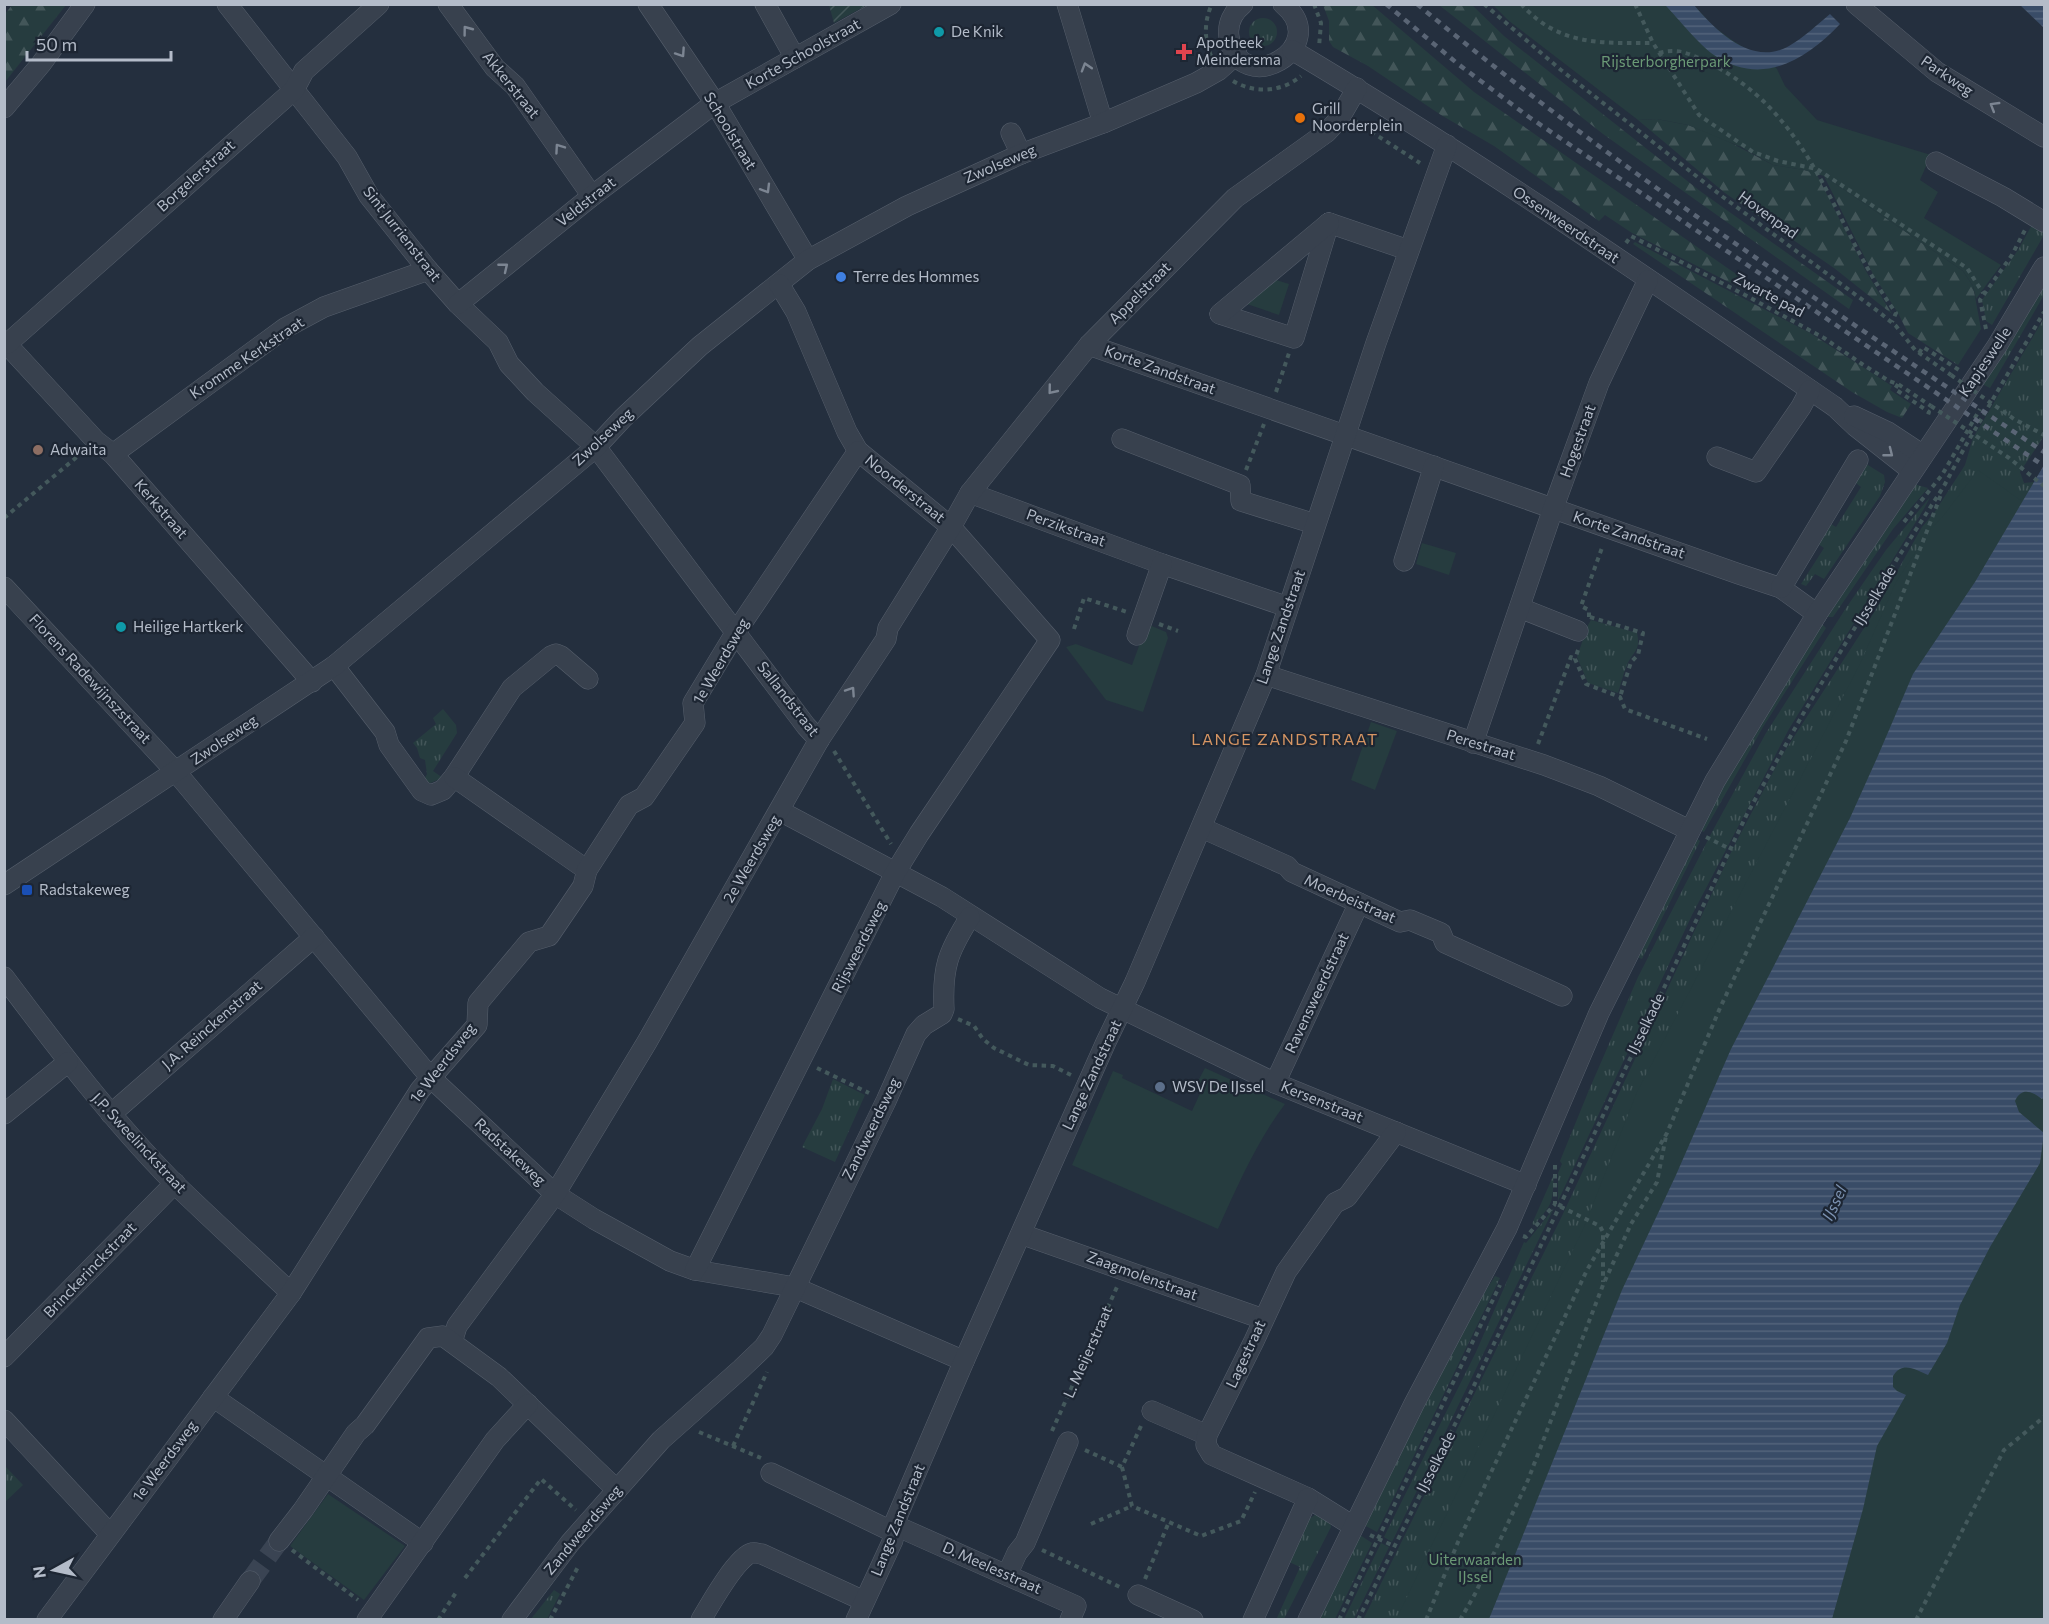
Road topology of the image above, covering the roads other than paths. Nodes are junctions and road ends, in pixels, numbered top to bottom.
1 (85, 4) edge
2 (227, 4) edge
3 (379, 4) edge
4 (448, 4) edge
5 (648, 4) edge
6 (765, 4) edge
7 (1066, 4) edge
8 (1856, 4) edge
9 (890, 5) edge
10 (1283, 5) edge
11 (1237, 7) edge
12 (1292, 50) junction
13 (1237, 54) junction
14 (795, 58) junction
15 (1357, 88) junction
16 (294, 90) junction
17 (715, 103) junction
18 (4, 108) edge
19 (1103, 123) junction
20 (1011, 133) dead end
21 (2044, 136) edge
22 (1447, 145) junction
23 (1020, 154) junction
24 (1936, 162) dead end
25 (592, 196) junction
26 (2039, 219) edge
27 (1329, 223) junction
28 (1408, 250) junction
29 (808, 260) junction
30 (2044, 267) edge
31 (428, 270) junction
32 (1648, 280) junction
33 (779, 284) junction
34 (458, 304) junction
35 (6, 342) edge
36 (1089, 345) junction
37 (1810, 390) junction
38 (1345, 436) junction
39 (1122, 439) dead end
40 (596, 447) junction
41 (858, 451) junction
42 (112, 454) junction
43 (1717, 457) dead end
44 (1858, 460) dead end
45 (1917, 463) junction
46 (1434, 466) junction
47 (970, 493) junction
48 (1553, 509) junction
49 (1315, 524) junction
50 (951, 527) junction
51 (1404, 561) dead end
52 (1162, 564) junction
53 (4, 587) edge
54 (1781, 588) junction
55 (1288, 607) junction
56 (1520, 608) junction
57 (1817, 614) junction
58 (1140, 626) road end
59 (1583, 628) road end
60 (736, 632) junction
61 (1050, 640) joint
62 (334, 666) junction
63 (1266, 675) junction
64 (588, 679) dead end
65 (312, 682) junction
66 (819, 740) junction
67 (1473, 743) junction
68 (176, 772) junction
69 (454, 777) junction
70 (780, 811) junction
71 (1202, 828) junction
72 (1697, 833) junction
73 (586, 870) junction
74 (895, 873) junction
75 (4, 885) edge
76 (1359, 903) junction
77 (970, 917) junction
78 (314, 937) junction
79 (4, 977) edge
80 (1562, 996) dead end
81 (1123, 1010) junction
82 (68, 1062) junction
83 (430, 1077) junction
84 (1275, 1083) junction
85 (4, 1114) edge
86 (111, 1114) junction
87 (1396, 1132) junction
88 (175, 1183) junction
89 (1526, 1185) junction
90 (555, 1194) junction
91 (1021, 1234) junction
92 (695, 1270) junction
93 (794, 1287) junction
94 (291, 1293) junction
95 (1263, 1319) junction
96 (452, 1342) junction
97 (4, 1357) edge
98 (964, 1361) junction
99 (213, 1397) junction
100 (528, 1404) junction
101 (1152, 1411) road end
102 (4, 1420) edge
103 (1207, 1435) junction
104 (1060, 1438) road end
105 (771, 1473) road end
106 (326, 1474) junction
107 (617, 1490) junction
108 (1308, 1498) junction
109 (1353, 1526) junction
110 (892, 1528) junction
111 (110, 1534) junction
112 (279, 1541) tunnel mouth
113 (423, 1543) junction
114 (1007, 1575) junction
115 (250, 1581) tunnel mouth
116 (1138, 1595) road end
117 (864, 1601) junction
118 (370, 1615) edge
119 (47, 1620) edge
120 (223, 1620) edge
121 (512, 1620) edge
122 (701, 1620) edge
123 (856, 1620) edge
124 (1070, 1620) edge
125 (1193, 1620) edge
126 (1252, 1620) edge
127 (1308, 1620) edge

1 - 18 street
2 - 16 street, Sint Jurrienstraat
3 - 16 street, Borgelerstraat
25 -> 4 street, Akkerstraat
5 -> 17 street, Schoolstraat
6 - 14 street
19 -> 7 street
21 -> 8 street, Parkweg
9 - 14 street, Korte Schoolstraat
10 - 12 street
11 - 13 street
12 - 13 street
12 - 15 street, Ossenweerdstraat
13 - 19 street, Zwolseweg
14 - 17 street, Korte Schoolstraat
15 - 22 street, Ossenweerdstraat
15 - 36 street, Appelstraat
16 - 31 street, Sint Jurrienstraat
16 - 35 street, Borgelerstraat
17 - 25 street, Veldstraat
17 -> 29 street, Schoolstraat
19 - 23 street, Zwolseweg
20 - 23 street
22 - 28 street, Lange Zandstraat
22 - 32 street, Ossenweerdstraat
23 - 29 street, Zwolseweg
24 - 26 street
34 -> 25 street, Veldstraat
27 - 27 street
27 - 28 street
28 - 38 street, Lange Zandstraat
29 - 33 street, Zwolseweg
30 - 45 street, Kapjeswelle
31 - 34 street, Sint Jurrienstraat
31 - 42 street, Kromme Kerkstraat
32 - 37 street, Ossenweerdstraat
32 - 48 street, Hogestraat
33 - 40 street, Zwolseweg
33 - 41 street, Noorderstraat
34 - 40 street, Sint Jurrienstraat
35 - 42 street, Kerkstraat
36 - 38 street, Korte Zandstraat
36 -> 47 street, Appelstraat
37 - 43 street
37 - 45 street, Ossenweerdstraat
38 - 46 street, Korte Zandstraat
38 - 49 street, Lange Zandstraat
39 - 49 street
40 - 60 street, Sallandstraat
40 - 62 street, Zwolseweg
41 - 50 street, Noorderstraat
41 - 60 street, 1e Weerdsweg
42 - 65 street, Kerkstraat
44 - 54 street
45 - 57 street
46 - 48 street, Korte Zandstraat
46 - 51 street
47 - 50 street, Appelstraat
47 - 52 street, Perzikstraat
48 - 54 street, Korte Zandstraat
48 - 56 street, Hogestraat
49 - 55 street, Lange Zandstraat
50 - 61 street, Noorderstraat
66 -> 50 street, 2e Weerdsweg
52 - 55 street, Perzikstraat
52 - 58 street
53 - 68 street, Florens Radewijnszstraat
54 - 57 street, Korte Zandstraat
55 - 63 street, Lange Zandstraat
56 - 59 street
56 - 67 street, Hogestraat
57 - 72 street
60 - 66 street, Sallandstraat
60 - 73 street, 1e Weerdsweg
61 - 74 street, Rijsweerdsweg
62 - 65 street, Zwolseweg
62 - 69 street
63 - 67 street, Perestraat
63 - 71 street, Lange Zandstraat
64 - 69 street
65 - 68 street, Zwolseweg
66 - 70 street, 2e Weerdsweg
67 - 72 street, Perestraat
68 - 75 street, Zwolseweg
68 - 78 street, Radstakeweg
69 - 73 street
70 - 74 street
70 - 90 street, 2e Weerdsweg
71 - 76 street, Moerbeistraat
71 - 81 street, Lange Zandstraat
72 - 89 street
73 - 83 street, 1e Weerdsweg
74 - 77 street
74 - 92 street, Rijsweerdsweg
76 - 80 street, Moerbeistraat
76 - 84 street, Ravensweerdstraat
77 - 81 street
77 - 93 street, Zandweerdsweg
78 - 83 street, Radstakeweg
78 - 86 street, J.A. Reinckenstraat
79 - 82 street, J.P. Sweelinckstraat
81 - 84 street, Kersenstraat
81 - 91 street, Lange Zandstraat
82 - 85 street
82 - 86 street, J.P. Sweelinckstraat
83 - 90 street, Radstakeweg
83 - 94 street, 1e Weerdsweg
84 - 87 street, Kersenstraat
86 - 88 street, J.P. Sweelinckstraat
87 - 89 street, Kersenstraat
87 - 95 street, Lagestraat
88 - 94 street, J.P. Sweelinckstraat
88 - 97 street, Brinckerinckstraat
89 - 109 street
90 - 92 street, Radstakeweg
90 - 96 street, 2e Weerdsweg
91 - 95 street, Zaagmolenstraat
91 - 98 street, Lange Zandstraat
92 - 93 street, Radstakeweg
93 - 98 street, Radstakeweg
93 - 107 street, Zandweerdsweg
94 - 99 street, 1e Weerdsweg
95 - 103 street, Lagestraat
96 - 100 street
96 - 106 street
98 - 110 street, Lange Zandstraat
99 - 106 street
99 - 111 street, 1e Weerdsweg
100 - 107 street
100 - 113 street
101 - 103 street
102 - 111 street
103 - 108 street
104 - 114 street
105 - 110 street, D. Meelesstraat
106 - 112 street
106 - 113 street
107 - 121 street, Zandweerdsweg
108 - 109 street
108 - 126 street
109 - 127 street
110 - 114 street, D. Meelesstraat
110 - 117 street, Lange Zandstraat
111 - 119 street, 1e Weerdsweg
113 - 118 street
114 - 124 street, D. Meelesstraat
115 - 120 street
116 - 125 street
117 - 122 street
117 - 123 street, Lange Zandstraat

